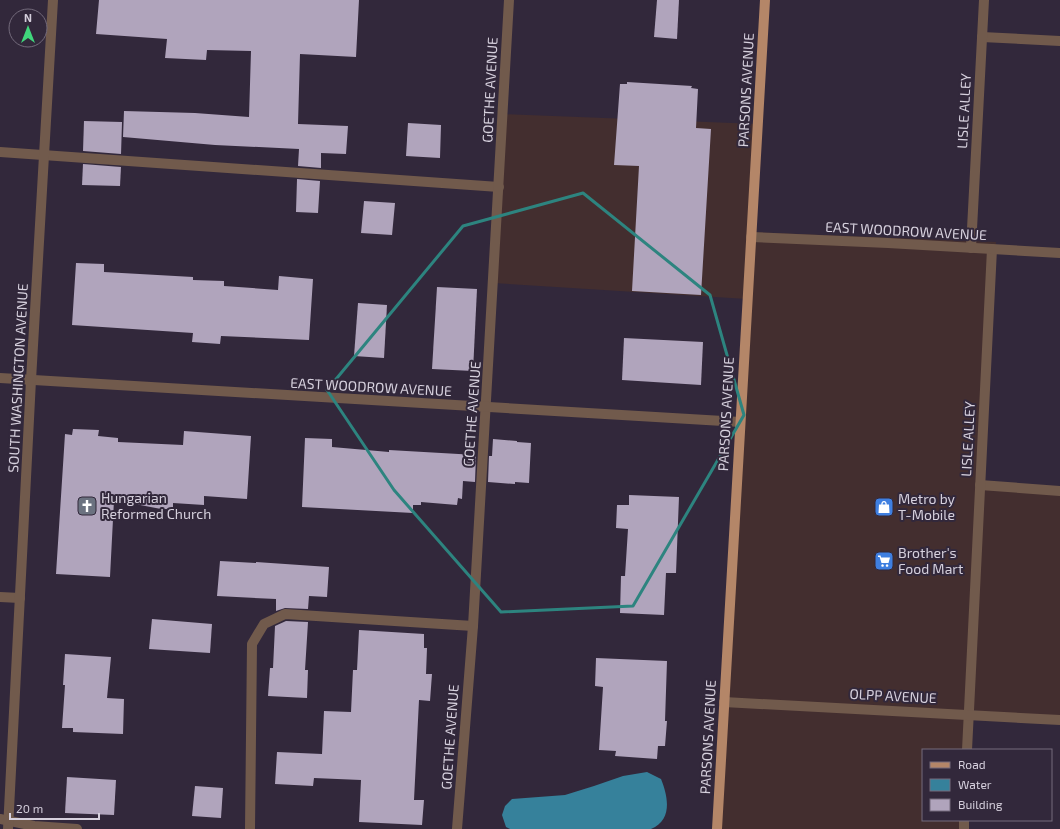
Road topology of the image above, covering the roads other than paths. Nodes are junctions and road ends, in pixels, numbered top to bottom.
1 (53, 0) edge
2 (509, 0) edge
3 (765, 0) edge
4 (984, 0) edge
5 (982, 37) junction
6 (1060, 41) edge
7 (0, 152) edge
8 (44, 154) junction
9 (499, 187) junction
10 (750, 237) junction
11 (971, 248) junction
12 (992, 249) junction
13 (1060, 253) edge
14 (0, 378) edge
15 (31, 380) junction
16 (486, 408) junction
17 (740, 422) junction
18 (980, 485) junction
19 (1060, 491) edge
20 (0, 597) edge
21 (20, 598) junction
22 (473, 626) junction
23 (724, 702) junction
24 (968, 714) junction
25 (1060, 720) edge
26 (967, 749) edge
27 (6, 823) edge
28 (77, 829) edge
29 (250, 829) edge
30 (457, 829) edge
31 (717, 829) edge

1 - 8 street, SOUTH WASHINGTON AVENUE
2 - 9 street, GOETHE AVENUE
3 - 10 main road, PARSONS AVENUE
4 - 5 street, LISLE ALLEY
5 - 6 street
5 - 11 street, LISLE ALLEY
7 - 8 street
8 - 9 street
8 - 15 street, SOUTH WASHINGTON AVENUE
9 - 16 street, GOETHE AVENUE
10 - 11 street, EAST WOODROW AVENUE
10 - 17 main road, PARSONS AVENUE
11 - 12 street, EAST WOODROW AVENUE
12 - 13 street, EAST WOODROW AVENUE
12 - 18 street, LISLE ALLEY
14 - 15 street, EAST WOODROW AVENUE
15 - 16 street, EAST WOODROW AVENUE
15 - 21 street, SOUTH WASHINGTON AVENUE
16 - 17 street, EAST WOODROW AVENUE
16 - 22 street, GOETHE AVENUE
17 - 23 main road, PARSONS AVENUE
18 - 19 street
18 - 24 street, LISLE ALLEY
20 - 21 street
21 - 27 street, SOUTH WASHINGTON AVENUE
22 - 29 street
22 - 30 street, GOETHE AVENUE
23 - 24 street, OLPP AVENUE
23 - 31 main road, PARSONS AVENUE
24 - 25 street, OLPP AVENUE
24 - 26 street, LISLE ALLEY
27 - 28 street

